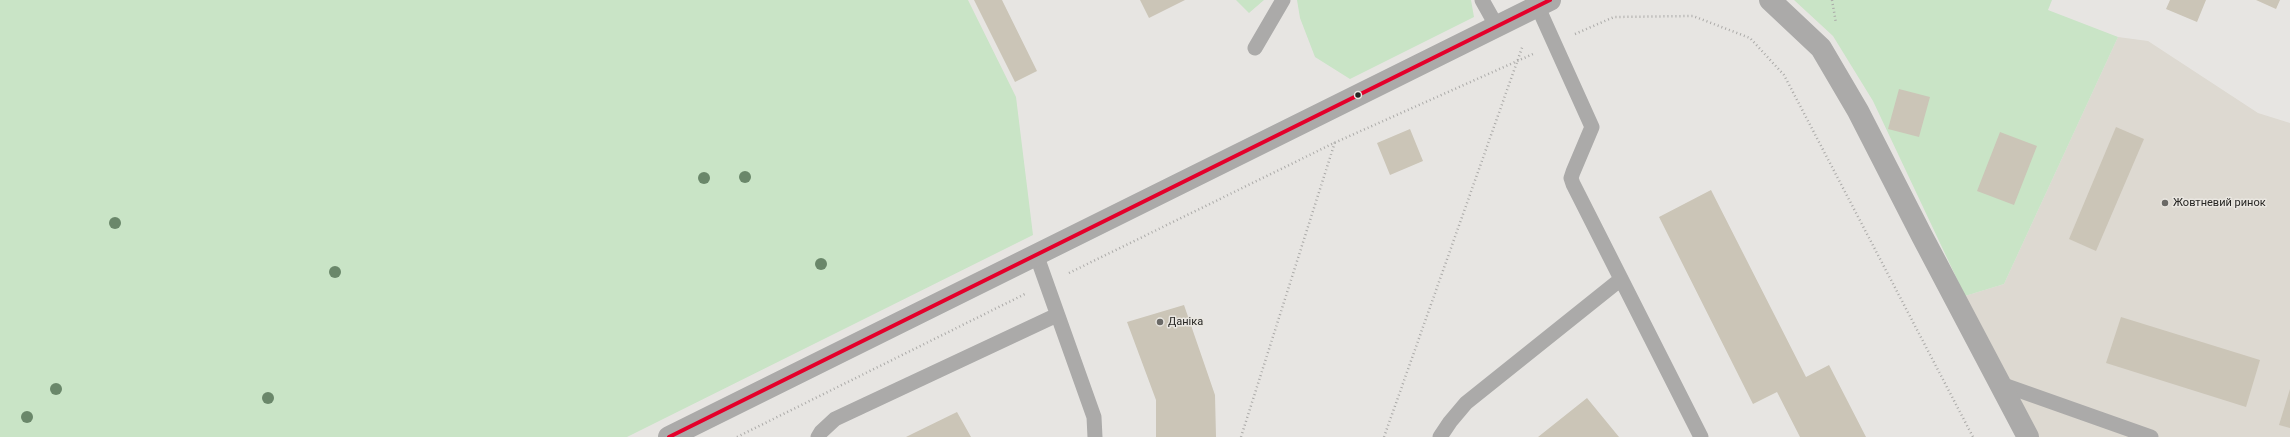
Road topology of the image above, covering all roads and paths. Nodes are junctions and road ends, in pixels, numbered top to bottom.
1 (1284, 0) edge
2 (1482, 0) edge
3 (1770, 0) edge
4 (1543, 2) edge
5 (1496, 25) junction
6 (1555, 43) junction
7 (1254, 48) dead end
8 (1517, 61) junction
9 (1346, 100) junction
10 (1334, 143) junction
11 (1036, 254) junction
12 (1621, 279) junction
13 (1057, 314) junction
14 (2001, 384) junction
15 (669, 437) edge
16 (818, 437) edge
17 (1095, 437) edge
18 (1241, 437) edge
19 (1384, 437) edge
20 (1440, 437) edge
21 (1701, 437) edge
22 (1973, 437) edge
23 (2028, 437) edge
24 (2151, 437) edge

1 - 7 lane
2 - 5 lane
3 - 14 street
4 - 5 street
4 - 6 lane
4 - 8 path
5 - 9 street
6 - 8 path
6 - 12 lane
6 - 22 path
8 - 10 path
8 - 19 path
9 - 10 path
9 - 11 street
10 - 18 path
11 - 13 lane
11 - 15 street
12 - 20 lane
12 - 21 lane
13 - 16 lane
13 - 17 lane
14 - 23 street
14 - 24 lane

